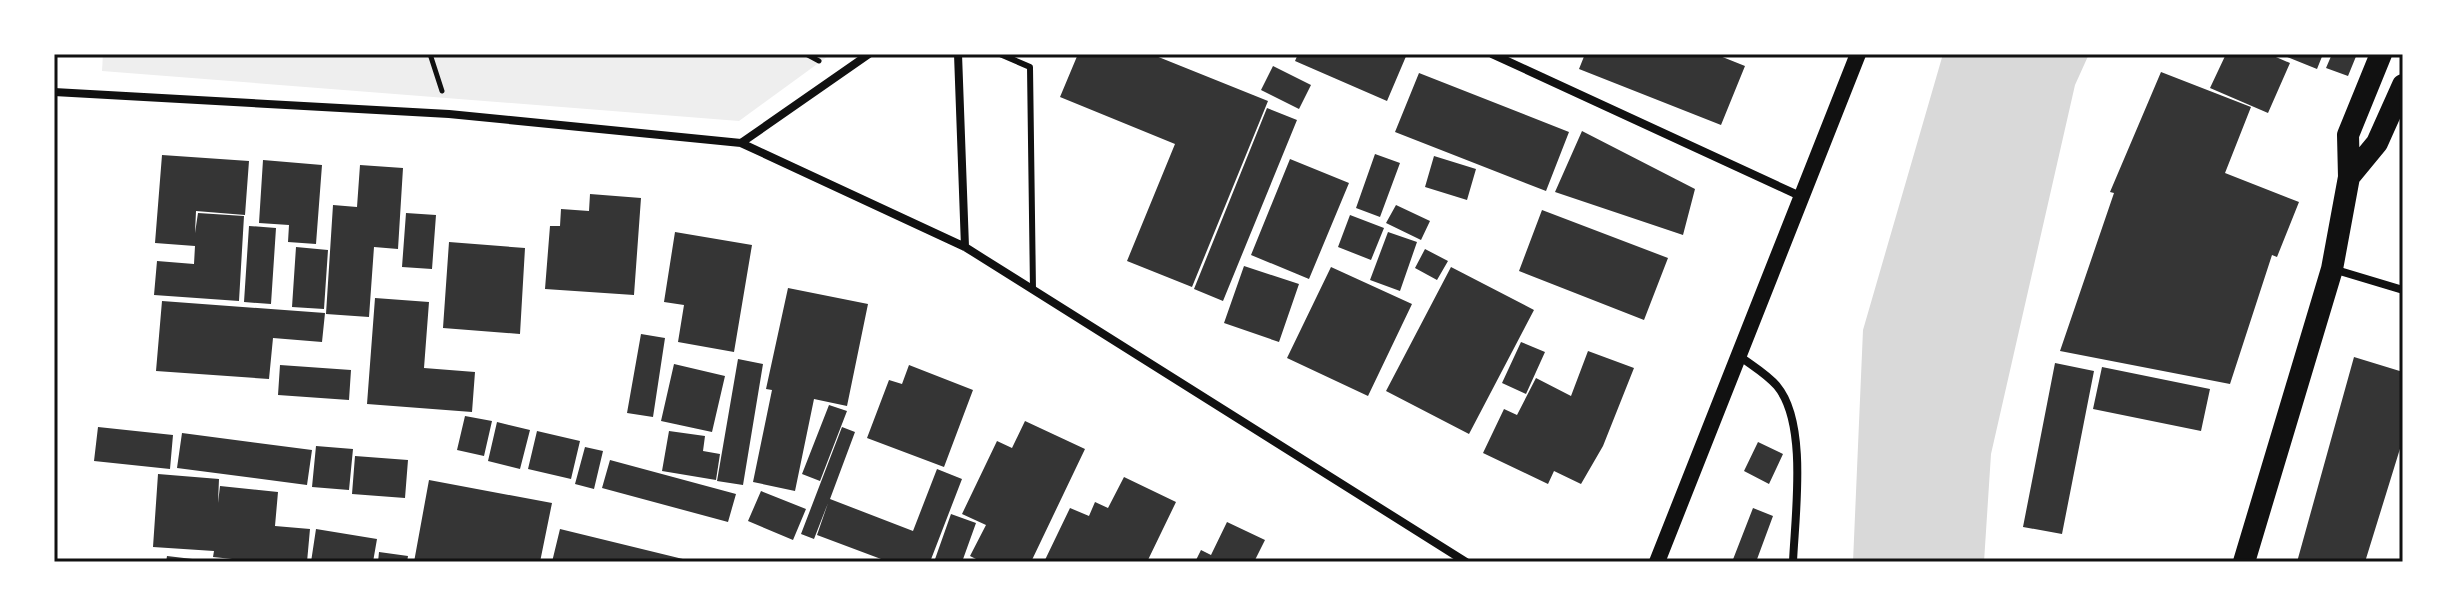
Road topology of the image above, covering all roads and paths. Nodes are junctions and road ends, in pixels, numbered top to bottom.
1 (430, 54) edge
2 (869, 54) edge
3 (958, 54) edge
4 (1000, 54) edge
5 (1492, 54) edge
6 (2381, 54) edge
7 (1853, 55) edge
8 (2403, 85) edge
9 (54, 92) edge
10 (449, 114) junction
11 (741, 143) junction
12 (2349, 177) junction
13 (1800, 196) junction
14 (965, 247) junction
15 (2332, 269) junction
16 (1033, 290) junction
17 (2403, 290) edge
18 (1738, 355) junction
19 (1466, 562) edge
20 (1657, 562) edge
21 (1793, 562) edge
22 (2244, 562) edge

1 - 10 path
2 - 11 street
3 - 14 street
4 - 16 lane
5 - 13 street
6 - 12 highway
7 - 13 main road
8 - 12 highway
9 - 10 street
10 - 11 street
11 - 14 street
12 - 15 highway
13 - 18 main road
14 - 16 street
15 - 17 street
15 - 22 highway
16 - 19 street
18 - 20 main road
18 - 21 street

